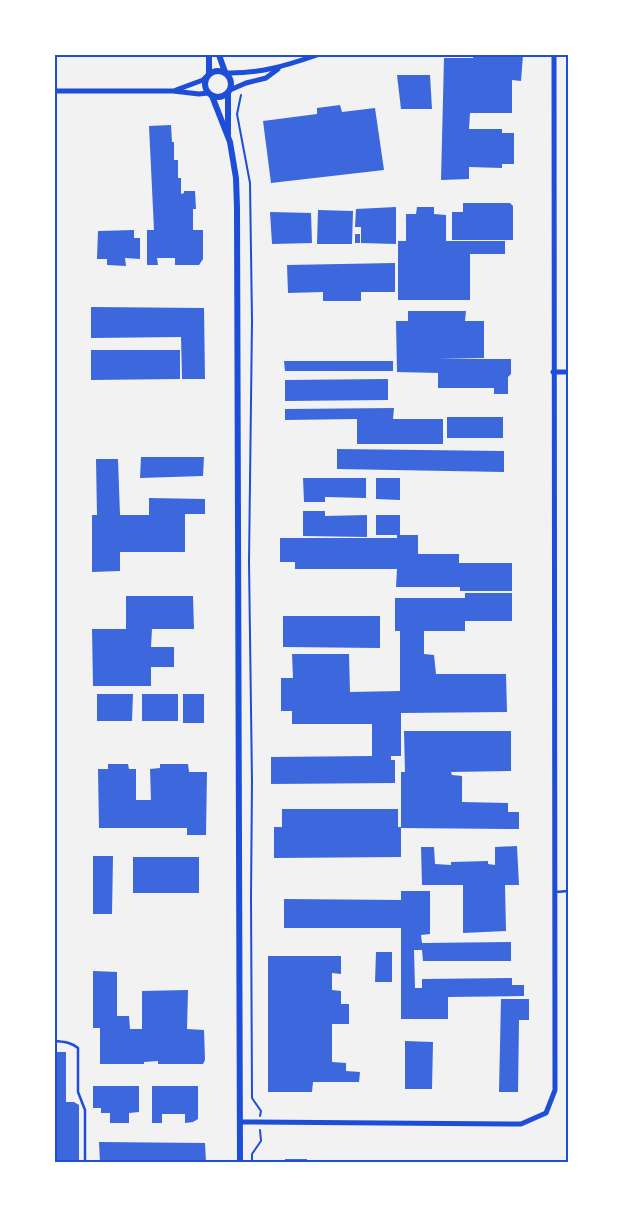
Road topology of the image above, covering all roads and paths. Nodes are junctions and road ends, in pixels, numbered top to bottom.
1 (209, 55) edge
2 (219, 55) edge
3 (317, 55) edge
4 (554, 55) edge
5 (281, 67) junction
6 (225, 72) junction
7 (208, 75) junction
8 (246, 83) junction
9 (55, 91) edge
10 (173, 91) junction
11 (229, 92) junction
12 (210, 95) junction
13 (228, 134) junction
14 (553, 372) junction
15 (568, 372) edge
16 (568, 891) edge
17 (554, 892) junction
18 (55, 1042) edge
19 (241, 1122) junction
20 (259, 1122) junction
21 (86, 1162) edge
22 (240, 1162) edge
23 (252, 1162) edge

1 - 7 street
2 - 6 street
3 - 5 street
4 - 14 street
5 - 6 street
5 - 8 street
6 - 7 street
6 - 11 street
7 - 10 street
7 - 12 street
8 - 11 street
8 - 20 path
9 - 10 street
10 - 12 street
11 - 12 street
11 - 13 street
12 - 13 street
13 - 19 street
14 - 15 street
14 - 17 street
16 - 17 lane
17 - 20 street
18 - 21 lane
19 - 20 street
19 - 22 street
20 - 23 path

